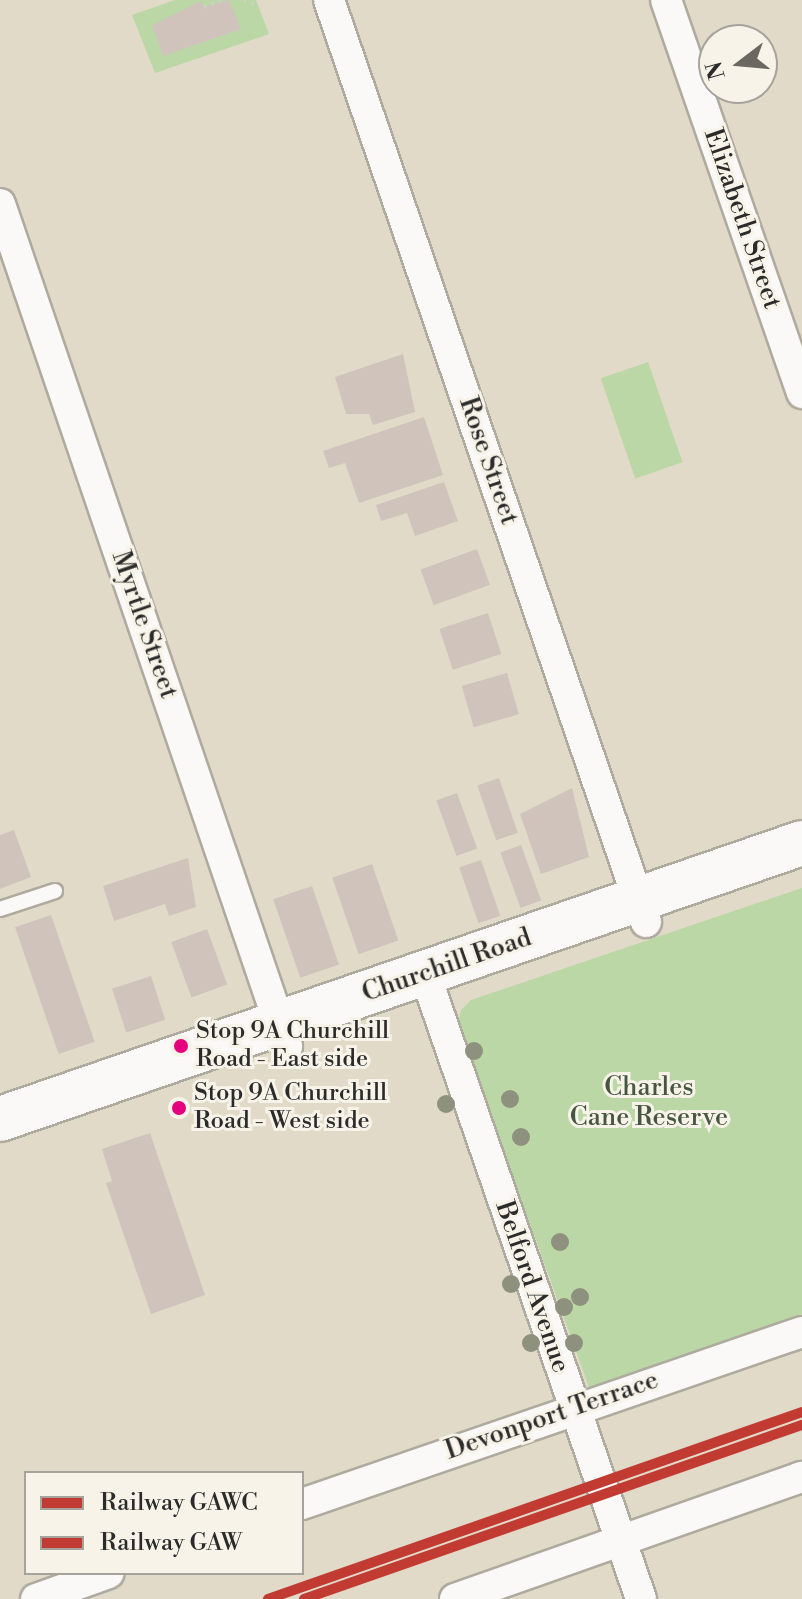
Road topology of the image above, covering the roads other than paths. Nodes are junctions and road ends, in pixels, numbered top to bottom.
1 (329, 0) edge
2 (666, 0) edge
3 (0, 204) edge
4 (802, 393) edge
5 (802, 843) edge
6 (802, 868) edge
7 (55, 891) dead end
8 (0, 909) edge
9 (642, 911) junction
10 (428, 985) junction
11 (283, 1035) junction
12 (0, 1119) edge
13 (0, 1144) edge
14 (802, 1332) edge
15 (573, 1407) junction
16 (802, 1477) edge
17 (304, 1503) edge
18 (620, 1540) junction
19 (103, 1575) edge
20 (36, 1599) edge
21 (455, 1599) edge
22 (641, 1599) edge

1 - 9 street, Rose Street
2 - 4 street, Elizabeth Street
3 - 11 street, Myrtle Street
5 - 9 main road, Churchill Road
6 - 9 main road, Churchill Road
7 - 8 lane
9 - 10 main road, Churchill Road
10 - 11 main road, Churchill Road
10 - 15 street, Belford Avenue
11 - 12 main road, Churchill Road
11 - 13 main road, Churchill Road
14 - 15 street, Devonport Terrace
15 - 17 street, Devonport Terrace
15 - 18 street, Belford Avenue
16 - 18 street
18 - 21 street
18 - 22 street, Belford Avenue
19 - 20 street

